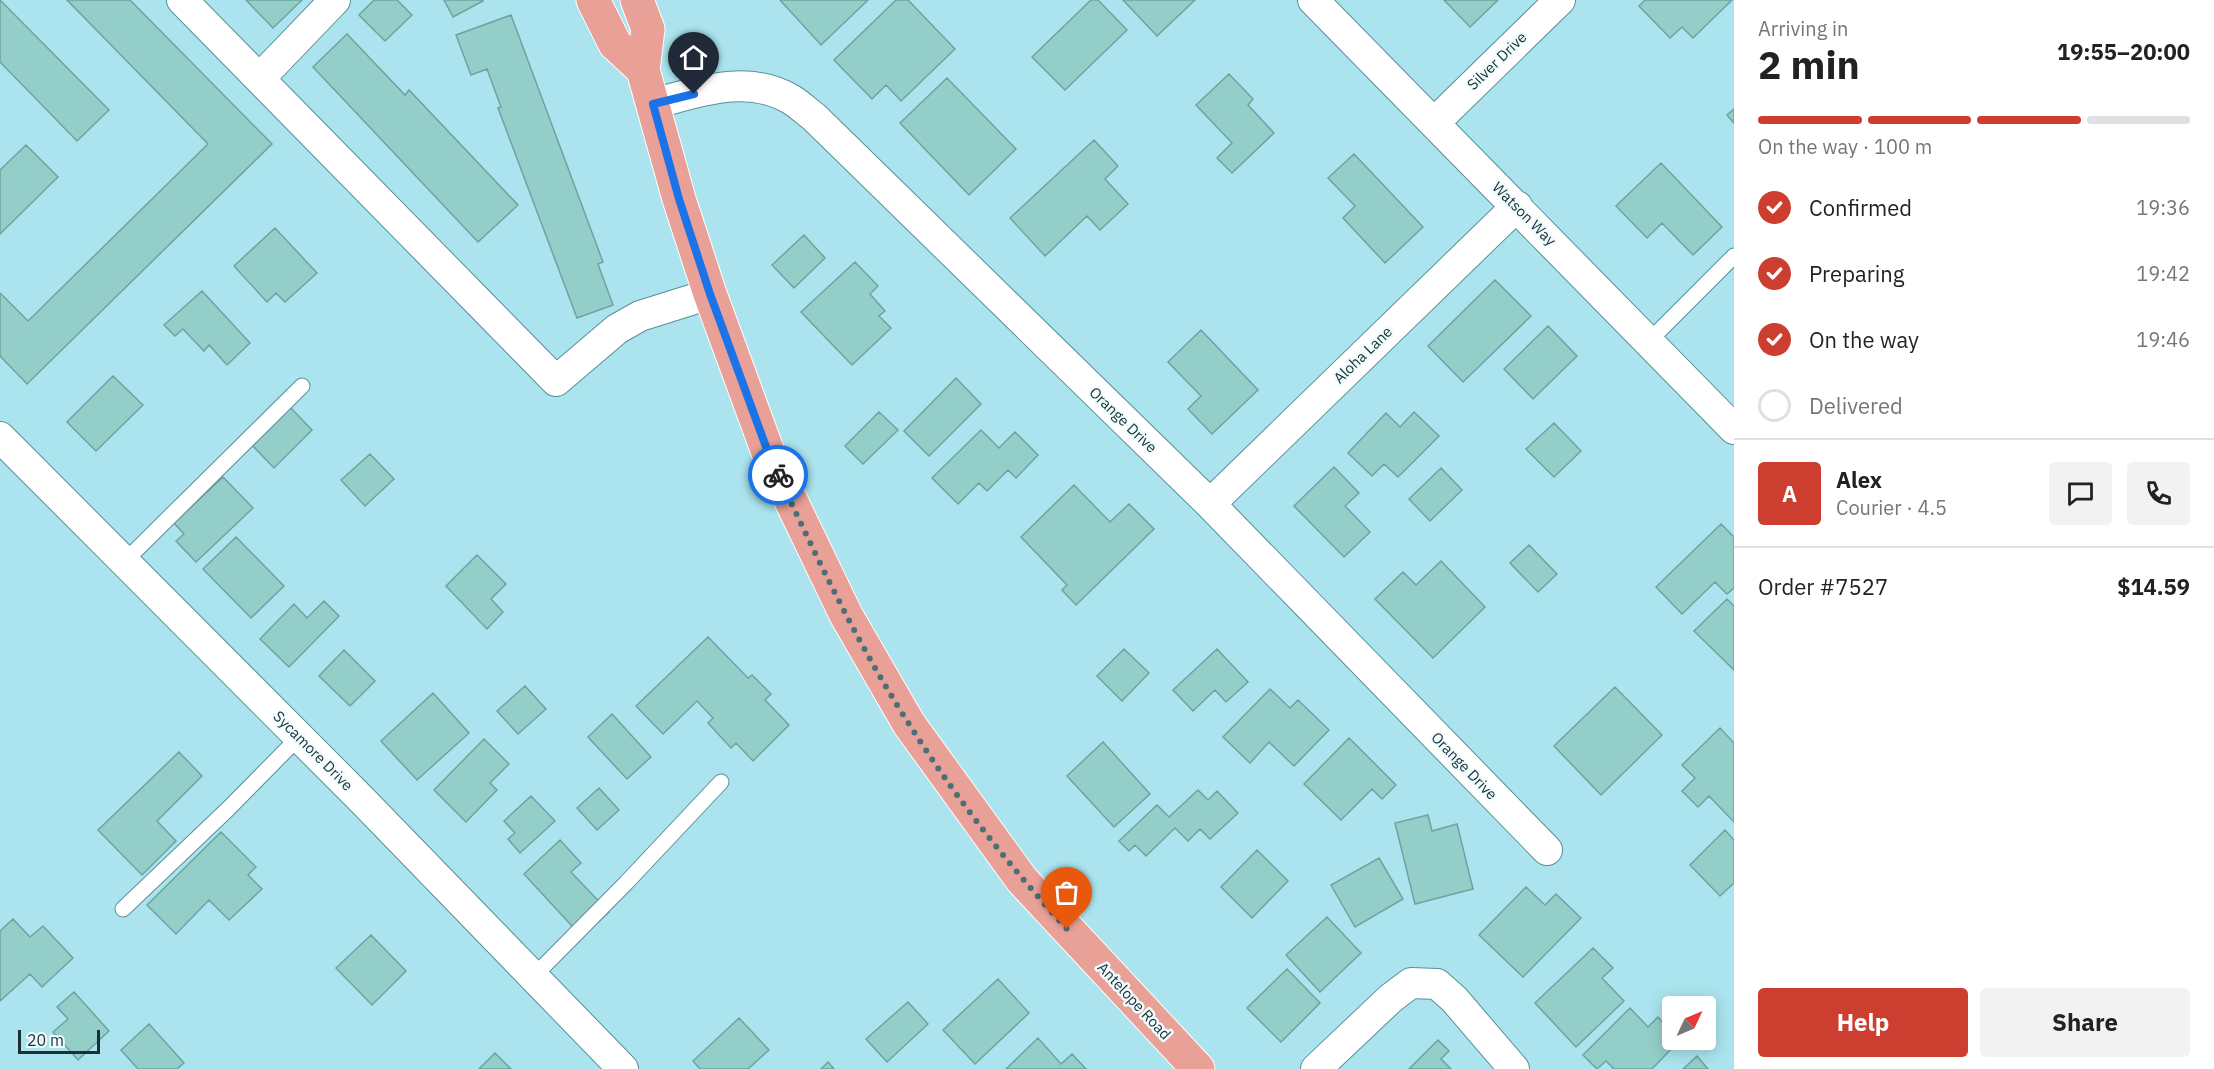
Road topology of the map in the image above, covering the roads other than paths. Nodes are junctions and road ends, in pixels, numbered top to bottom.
1 (182, 0) edge
2 (335, 0) edge
3 (593, 0) edge
4 (637, 0) edge
5 (1313, 0) edge
6 (1560, 0) edge
7 (644, 70) junction
8 (260, 78) junction
9 (653, 104) junction
10 (1434, 123) junction
11 (1517, 206) junction
12 (1734, 256) edge
13 (710, 294) junction
14 (1649, 341) junction
15 (302, 386) dead end
16 (1734, 429) edge
17 (0, 437) edge
18 (1210, 504) junction
19 (124, 562) junction
20 (299, 737) junction
21 (722, 782) dead end
22 (1546, 850) dead end
23 (123, 909) dead end
24 (534, 976) junction
25 (623, 1069) edge
26 (1198, 1069) edge
27 (1316, 1069) edge
28 (1514, 1069) edge

1 - 8 street
2 - 8 street
3 - 7 main road
4 - 7 main road, Antelope Road
5 - 10 street, Watson Way
6 - 10 street, Silver Drive
7 - 9 main road, Antelope Road
8 - 13 street
9 - 13 main road, Antelope Road
9 - 18 street, Orange Drive
10 - 11 street, Watson Way
11 - 14 street, Watson Way
11 - 18 street, Aloha Lane
12 - 14 lane
13 - 26 main road, Antelope Road
14 - 16 street, Watson Way
15 - 19 lane
17 - 19 street, Sycamore Drive
18 - 22 street, Orange Drive
19 - 20 street, Sycamore Drive
20 - 23 lane
20 - 24 street, Sycamore Drive
21 - 24 lane
24 - 25 street, Sycamore Drive
27 - 28 street

